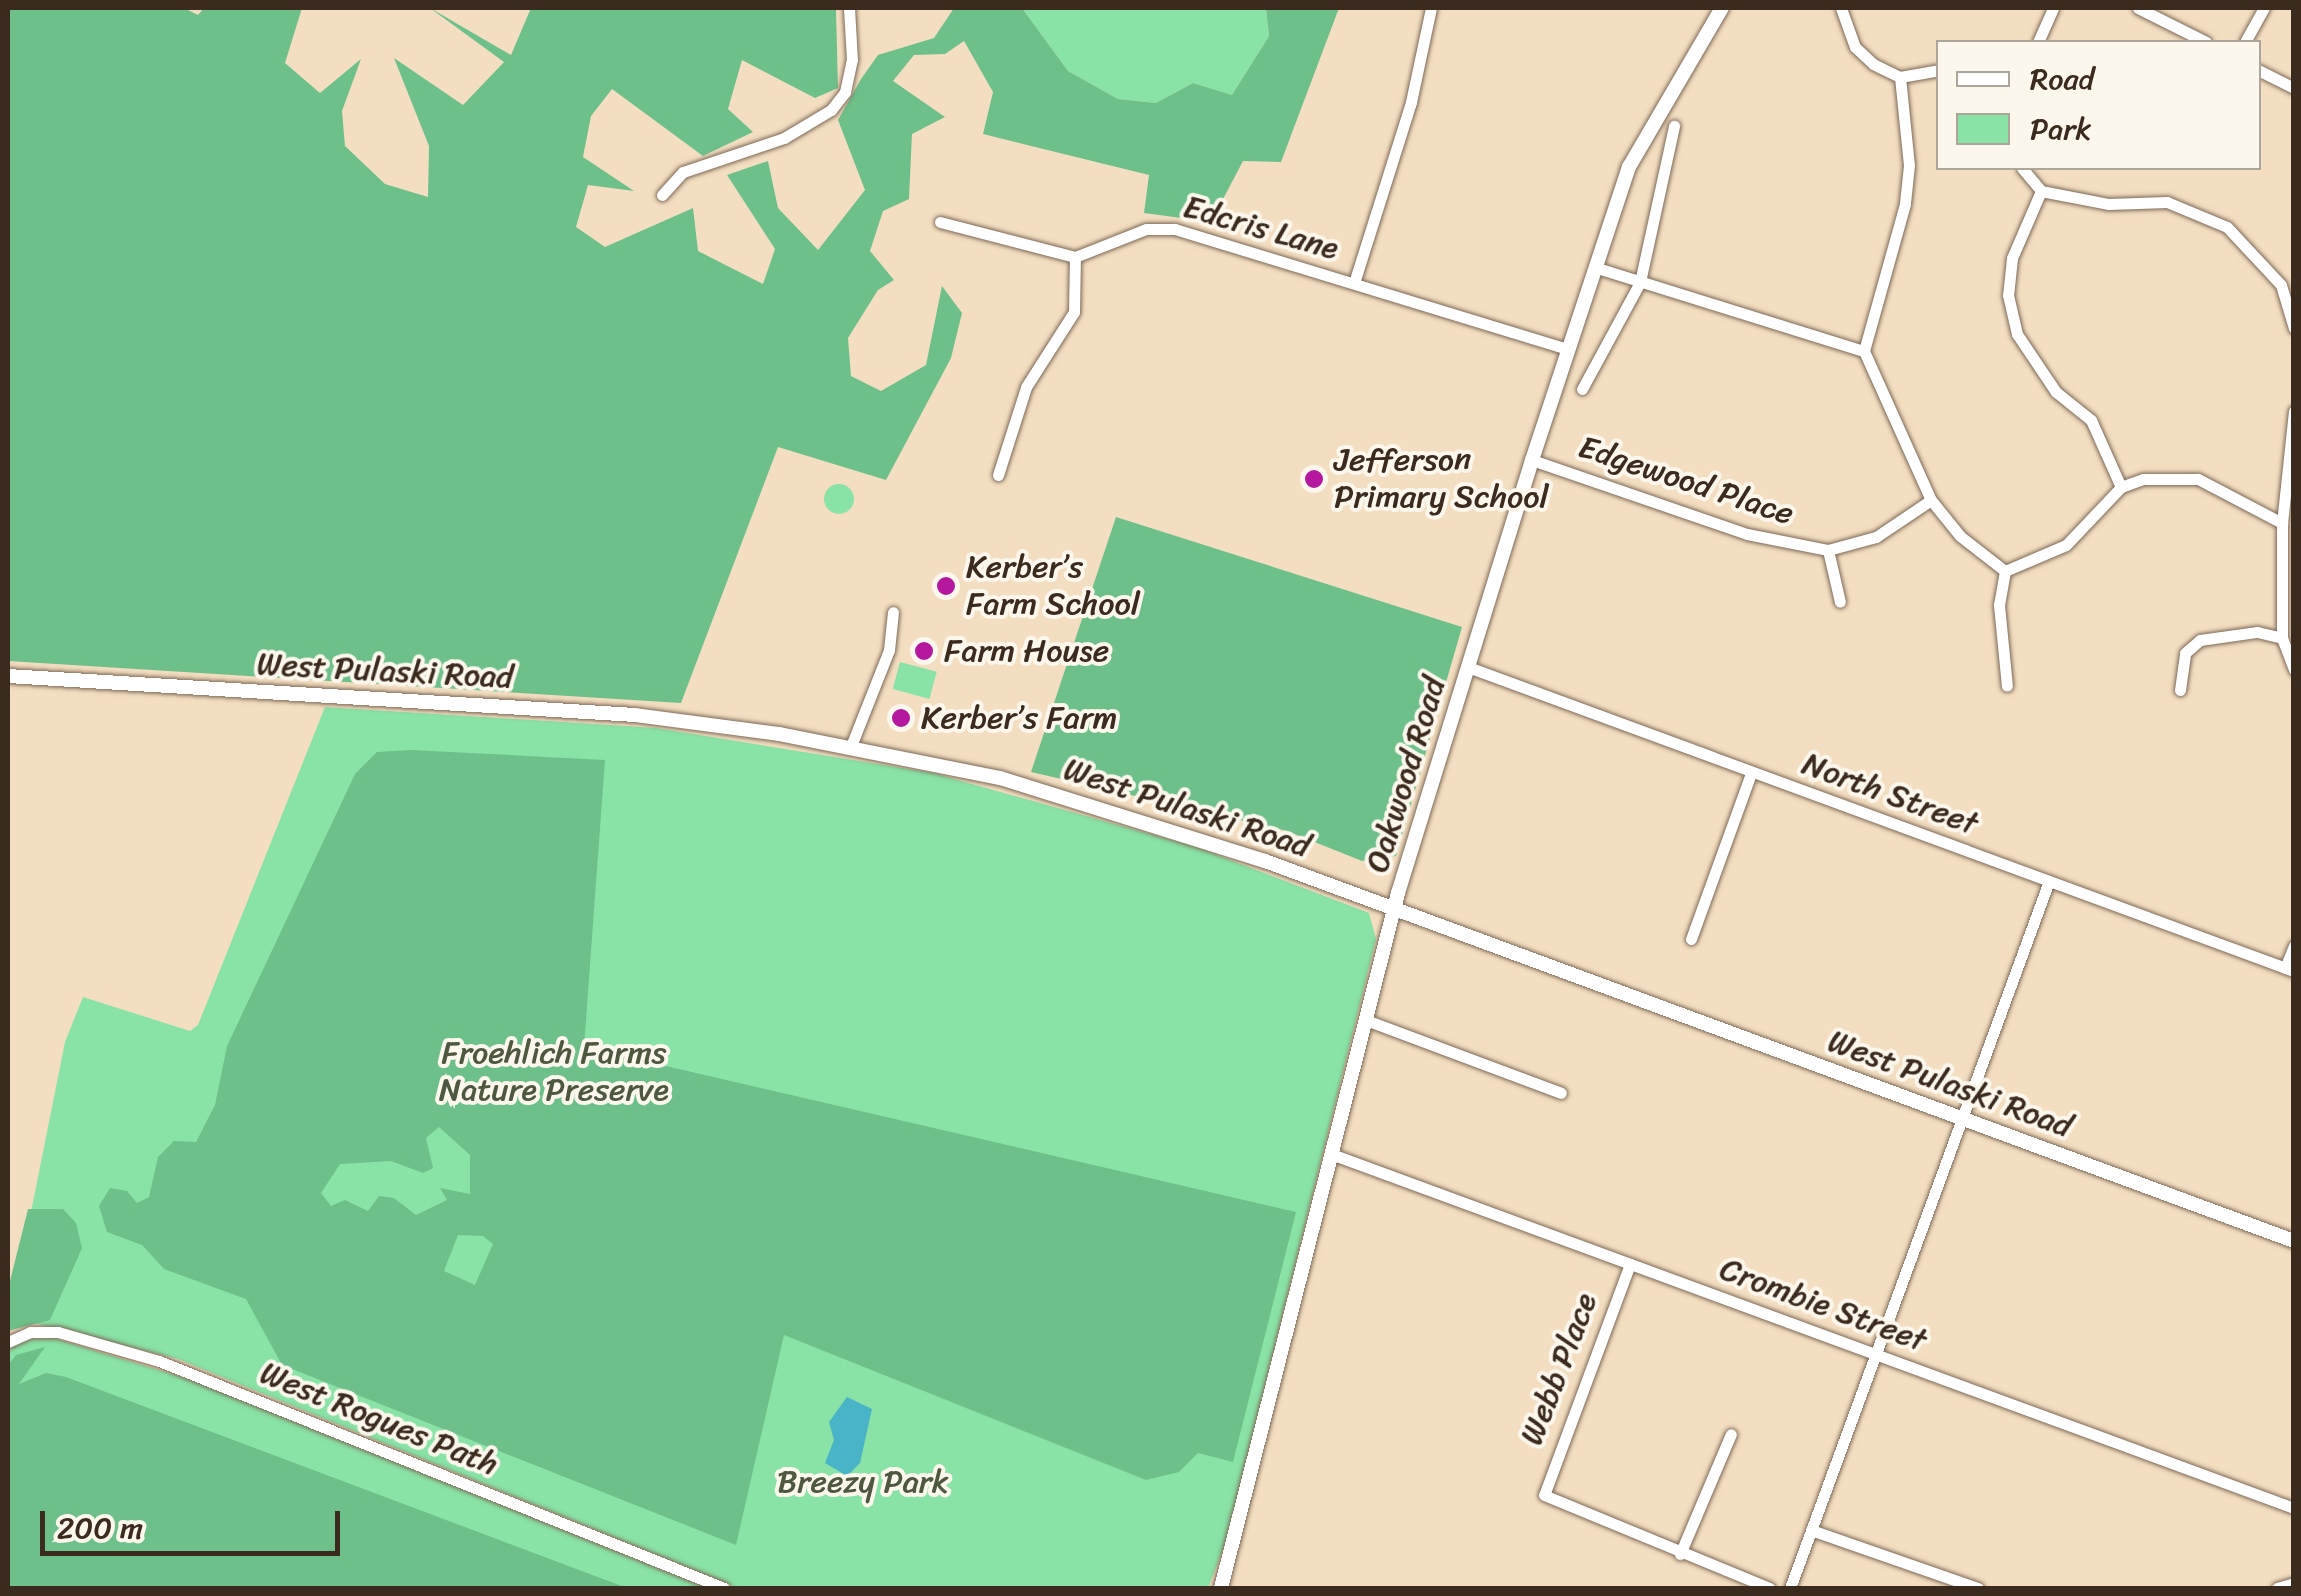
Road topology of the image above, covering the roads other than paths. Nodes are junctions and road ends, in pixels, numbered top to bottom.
1 (849, 8) edge
2 (1431, 8) edge
3 (1722, 8) edge
4 (1841, 8) edge
5 (2053, 8) edge
6 (2138, 8) edge
7 (2264, 8) edge
8 (2039, 40) edge
9 (2202, 40) edge
10 (2246, 40) edge
11 (1936, 70) edge
12 (2261, 72) edge
13 (1900, 76) junction
14 (2294, 88) edge
15 (1674, 126) dead end
16 (2024, 170) edge
17 (2040, 192) junction
18 (662, 195) dead end
19 (940, 222) dead end
20 (1075, 257) junction
21 (1594, 267) junction
22 (1640, 282) junction
23 (1354, 283) junction
24 (2294, 328) edge
25 (1567, 349) junction
26 (1864, 351) junction
27 (1582, 389) dead end
28 (2294, 411) edge
29 (1532, 460) junction
30 (998, 475) dead end
31 (2121, 487) junction
32 (1931, 500) junction
33 (2282, 523) junction
34 (1828, 550) junction
35 (2005, 571) junction
36 (1840, 602) dead end
37 (893, 612) dead end
38 (2282, 638) junction
39 (1468, 667) junction
40 (2294, 670) edge
41 (8, 676) edge
42 (2007, 686) dead end
43 (2180, 690) dead end
44 (851, 746) junction
45 (1751, 773) junction
46 (2049, 881) junction
47 (1394, 908) junction
48 (1691, 939) dead end
49 (2294, 946) edge
50 (2289, 970) edge
51 (1366, 1020) junction
52 (1562, 1093) dead end
53 (1962, 1118) junction
54 (1334, 1154) junction
55 (2294, 1241) edge
56 (1630, 1264) junction
57 (8, 1342) edge
58 (1876, 1354) junction
59 (1732, 1434) dead end
60 (2294, 1508) edge
61 (1811, 1530) junction
62 (1680, 1554) junction
63 (2294, 1583) edge
64 (724, 1588) edge
65 (1222, 1588) edge
66 (1770, 1588) edge
67 (1790, 1588) edge
68 (1978, 1588) edge
69 (2277, 1588) edge

1 - 18 street
2 - 23 street
3 - 21 main road, Oakwood Road
4 - 13 street
5 - 8 street
6 - 9 street
7 - 10 street
11 - 13 street
12 - 14 street
13 - 26 street
15 - 22 street
16 - 17 street
17 - 24 street
17 - 31 street
19 - 20 street
20 - 23 street, Edcris Lane
20 - 30 street
21 - 22 street
21 - 25 main road, Oakwood Road
22 - 26 street
22 - 27 street
23 - 25 street, Edcris Lane
25 - 29 main road, Oakwood Road
26 - 32 street
28 - 33 street
29 - 34 street, Edgewood Place
29 - 39 main road, Oakwood Road
31 - 33 street
31 - 35 street
32 - 34 street, Edgewood Place
32 - 35 street
33 - 38 street
34 - 36 street
35 - 42 street
37 - 44 street
38 - 40 street
38 - 43 street
39 - 45 street, North Street
39 - 47 main road, Oakwood Road
41 - 44 main road, West Pulaski Road
44 - 47 main road, West Pulaski Road
45 - 46 street, North Street
45 - 48 street
46 - 50 street, North Street
46 - 53 street
47 - 51 main road, Oakwood Road
47 - 53 main road, West Pulaski Road
49 - 50 street
51 - 52 street
51 - 54 main road, Oakwood Road
53 - 55 main road, West Pulaski Road
53 - 58 street
54 - 56 street, Crombie Street
54 - 65 main road, Oakwood Road
56 - 58 street, Crombie Street
56 - 62 street, Webb Place
57 - 64 street, West Rogues Path
58 - 60 street, Crombie Street
58 - 61 street
59 - 62 street
61 - 67 street
61 - 68 street
62 - 66 street
63 - 69 street

